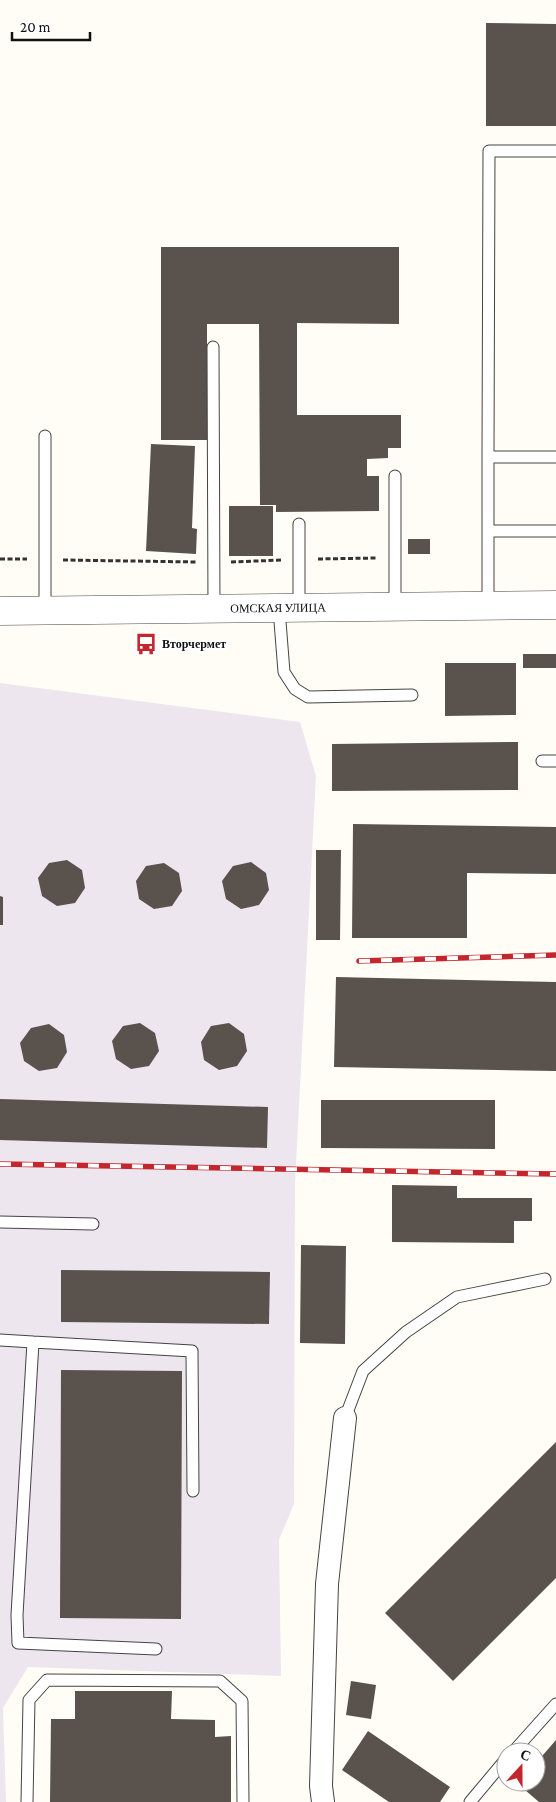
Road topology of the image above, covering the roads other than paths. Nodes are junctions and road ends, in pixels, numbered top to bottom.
1 (556, 151) edge
2 (213, 347) dead end
3 (45, 436) dead end
4 (488, 457) junction
5 (556, 457) edge
6 (395, 476) dead end
7 (299, 524) dead end
8 (488, 531) junction
9 (556, 531) edge
10 (556, 605) edge
11 (488, 606) junction
12 (395, 608) junction
13 (214, 609) junction
14 (289, 609) junction
15 (0, 611) edge
16 (45, 612) junction
17 (412, 695) dead end
18 (542, 761) dead end
19 (556, 761) edge
20 (0, 1222) edge
21 (93, 1224) dead end
22 (546, 1279) dead end
23 (0, 1340) edge
24 (33, 1342) junction
25 (345, 1418) joint
26 (192, 1491) dead end
27 (156, 1649) dead end
28 (556, 1704) edge
29 (522, 1742) edge
30 (496, 1772) edge
31 (27, 1802) edge
32 (243, 1802) edge
33 (323, 1802) edge
34 (470, 1802) edge

1 - 4 lane
2 - 13 lane
3 - 16 lane
4 - 5 lane
4 - 8 lane
6 - 12 lane
7 - 14 lane
8 - 9 lane
8 - 11 lane
10 - 11 street, ОМСКАЯ УЛИЦА
11 - 12 street, ОМСКАЯ УЛИЦА
12 - 14 street, ОМСКАЯ УЛИЦА
13 - 14 street, ОМСКАЯ УЛИЦА
13 - 16 street, ОМСКАЯ УЛИЦА
14 - 17 lane
15 - 16 street, ОМСКАЯ УЛИЦА
18 - 19 lane
20 - 21 lane
22 - 25 lane
23 - 24 lane
24 - 26 lane
24 - 27 lane
25 - 33 street
28 - 29 lane
30 - 34 lane
31 - 32 lane

